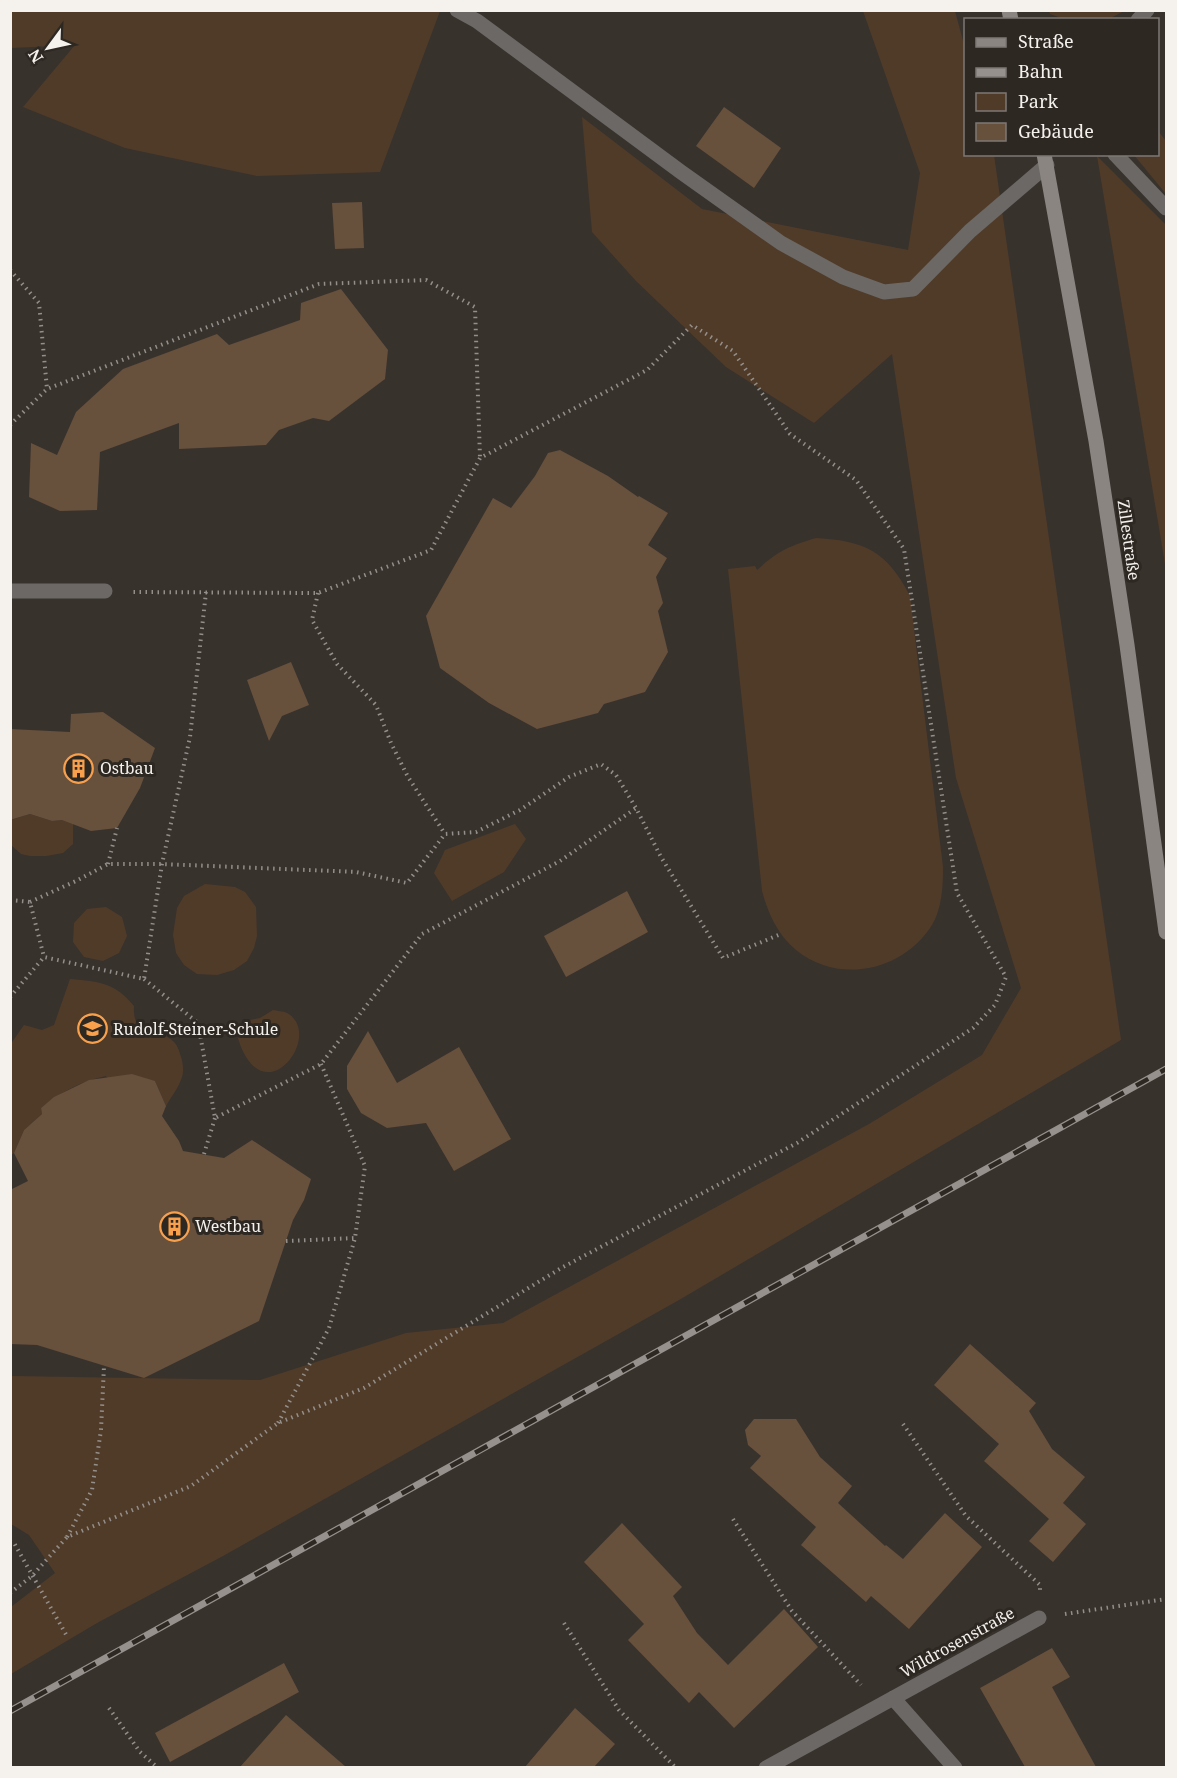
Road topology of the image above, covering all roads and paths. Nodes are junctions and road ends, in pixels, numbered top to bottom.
1 (457, 10) edge
2 (1117, 156) edge
3 (1046, 160) edge
4 (1167, 208) edge
5 (10, 270) edge
6 (47, 389) junction
7 (10, 425) edge
8 (480, 458) junction
9 (10, 591) edge
10 (105, 591) joint
11 (206, 592) junction
12 (318, 593) junction
13 (636, 808) junction
14 (117, 828) dead end
15 (445, 834) junction
16 (108, 864) junction
17 (162, 864) junction
18 (10, 900) edge
19 (30, 902) junction
20 (1167, 932) edge
21 (781, 934) dead end
22 (44, 957) junction
23 (144, 979) junction
24 (10, 997) edge
25 (321, 1064) junction
26 (215, 1118) junction
27 (204, 1155) dead end
28 (356, 1238) junction
29 (286, 1241) dead end
30 (104, 1366) dead end
31 (278, 1424) junction
32 (903, 1424) dead end
33 (733, 1519) dead end
34 (67, 1537) junction
35 (10, 1541) edge
36 (32, 1576) junction
37 (10, 1593) edge
38 (1167, 1599) edge
39 (1039, 1618) junction
40 (564, 1623) dead end
41 (68, 1638) dead end
42 (887, 1701) junction
43 (109, 1708) dead end
44 (158, 1767) edge
45 (675, 1767) edge
46 (766, 1767) edge
47 (955, 1767) edge

1 - 3 street
2 - 4 street
3 - 20 main road, Zillestraße
5 - 6 path
6 - 7 path
6 - 8 path
8 - 12 path
8 - 31 path
9 - 10 street
10 - 11 path
11 - 12 path
11 - 17 path
12 - 15 path
13 - 15 path
13 - 21 path
13 - 25 path
14 - 16 path
15 - 17 path
16 - 17 path
16 - 19 path
17 - 23 path
18 - 19 path
19 - 22 path
22 - 23 path
22 - 24 path
23 - 26 path
25 - 26 path
25 - 28 path
26 - 27 path
28 - 29 path
28 - 31 path
30 - 34 path
31 - 34 path
32 - 39 path
33 - 42 path
34 - 36 path
35 - 36 path
36 - 37 path
36 - 41 path
38 - 39 path
39 - 42 street, Wildrosenstraße
40 - 45 path
42 - 46 street, Wildrosenstraße
42 - 47 street, Wildrosenstraße
43 - 44 path

